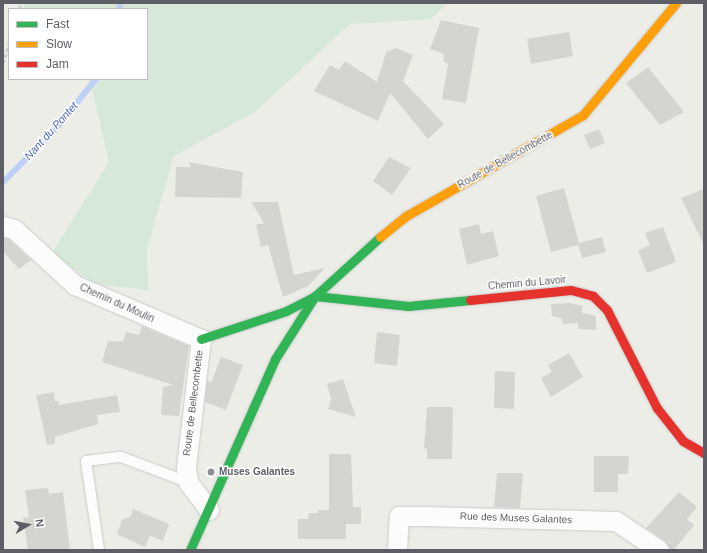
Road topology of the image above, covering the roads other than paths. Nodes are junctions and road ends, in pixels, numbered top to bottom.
1 (676, 3) edge
2 (3, 226) edge
3 (315, 296) junction
4 (201, 339) junction
5 (704, 453) edge
6 (188, 482) junction
7 (210, 510) junction
8 (99, 550) edge
9 (190, 550) edge
10 (398, 550) edge
11 (659, 550) edge

1 - 3 street, Route de Bellecombette
2 - 4 street, Chemin du Moulin
3 - 4 street, Route de Bellecombette
3 - 5 street, Chemin du Lavoir
3 - 7 street, Route de Bellecombette
4 - 6 street, Route de Bellecombette
6 - 7 street
6 - 8 lane
7 - 9 street, Route de Bellecombette
10 - 11 street, Rue des Muses Galantes

